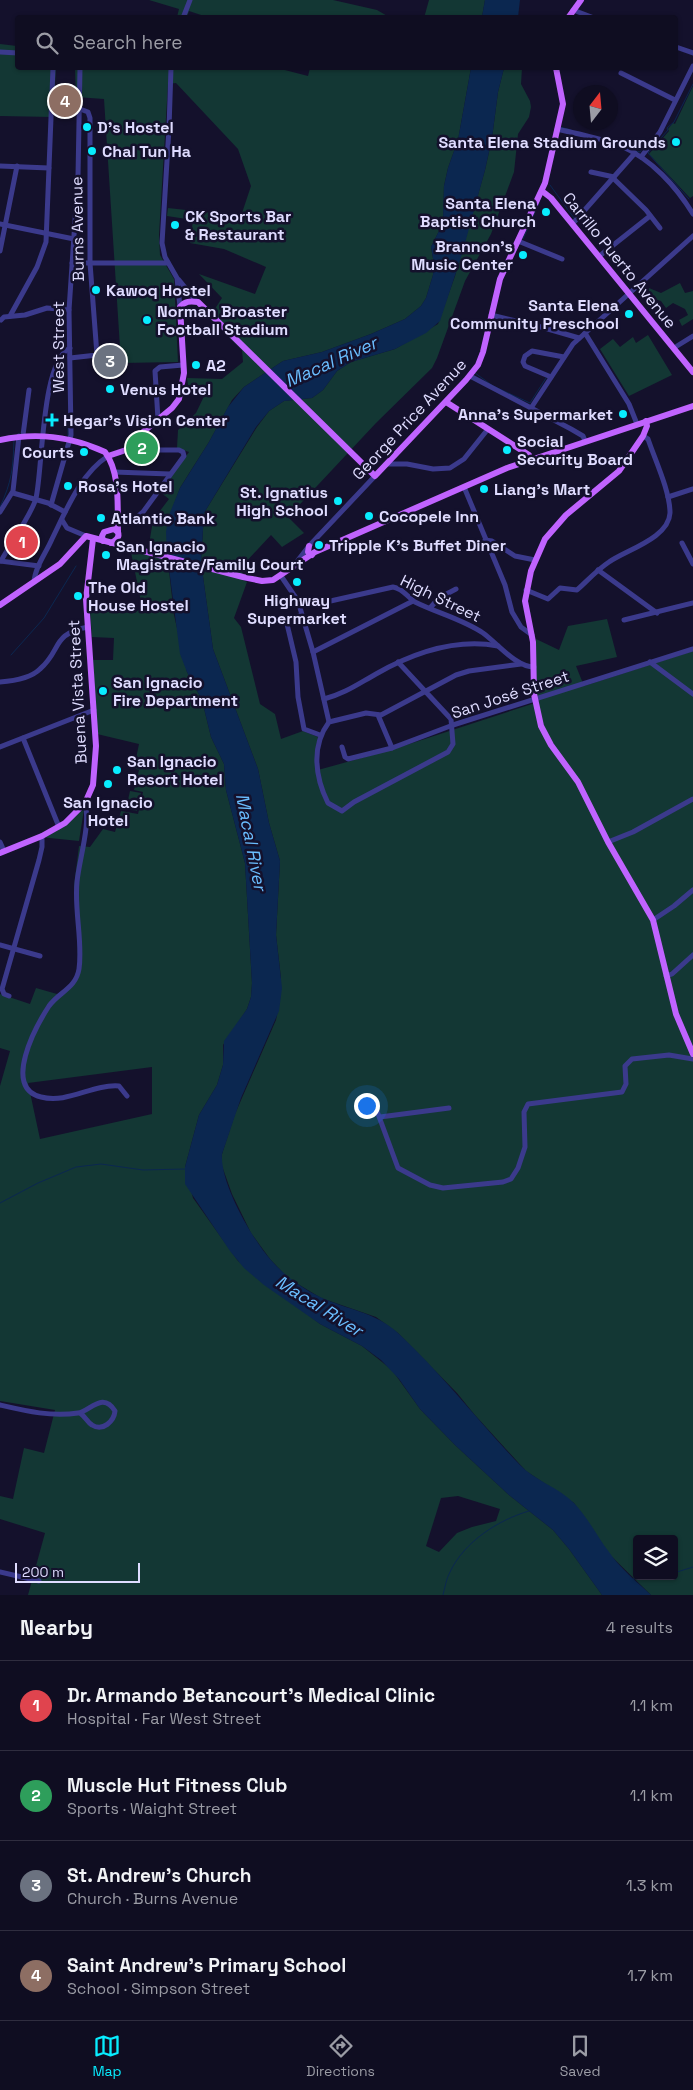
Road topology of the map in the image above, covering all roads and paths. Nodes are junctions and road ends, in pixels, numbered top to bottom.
1 (190, 0) edge
2 (581, 0) edge
3 (573, 10) junction
4 (184, 15) edge
5 (570, 15) edge
6 (586, 15) edge
7 (678, 48) edge
8 (0, 52) edge
9 (15, 53) edge
10 (693, 53) edge
11 (693, 66) edge
12 (53, 70) edge
13 (80, 70) edge
14 (171, 70) edge
15 (556, 70) edge
16 (620, 74) dead end
17 (675, 100) junction
18 (80, 109) junction
19 (557, 129) junction
20 (635, 153) junction
21 (641, 157) junction
22 (0, 166) edge
23 (17, 166) junction
24 (49, 168) junction
25 (591, 172) dead end
26 (613, 177) junction
27 (542, 189) junction
28 (693, 202) edge
29 (688, 206) junction
30 (693, 214) edge
31 (650, 216) junction
32 (575, 221) junction
33 (2, 225) edge
34 (660, 228) dead end
35 (46, 234) junction
36 (693, 236) edge
37 (74, 239) junction
38 (518, 241) junction
39 (0, 251) edge
40 (602, 254) junction
41 (562, 259) dead end
42 (168, 262) junction
43 (72, 263) junction
44 (90, 263) junction
45 (177, 278) junction
46 (630, 292) junction
47 (198, 302) junction
48 (180, 308) junction
49 (69, 310) junction
50 (491, 315) junction
51 (10, 316) junction
52 (0, 320) edge
53 (585, 332) junction
54 (693, 336) edge
55 (579, 338) junction
56 (677, 346) junction
57 (70, 348) junction
58 (564, 357) junction
59 (70, 358) junction
60 (183, 365) junction
61 (693, 366) edge
62 (693, 372) edge
63 (470, 376) junction
64 (551, 377) junction
65 (30, 390) dead end
66 (446, 402) junction
67 (693, 406) edge
68 (531, 408) junction
69 (158, 419) junction
70 (646, 421) junction
71 (637, 424) junction
72 (488, 429) junction
73 (43, 435) junction
74 (21, 436) junction
75 (644, 436) junction
76 (0, 440) edge
77 (70, 441) junction
78 (586, 441) junction
79 (128, 447) junction
80 (118, 453) junction
81 (108, 456) junction
82 (531, 460) junction
83 (387, 464) junction
84 (113, 469) junction
85 (170, 474) junction
86 (376, 476) junction
87 (464, 486) junction
88 (693, 489) edge
89 (12, 494) junction
90 (668, 497) junction
91 (36, 500) junction
92 (51, 505) junction
93 (0, 512) edge
94 (65, 512) junction
95 (62, 520) junction
96 (117, 529) junction
97 (90, 538) junction
98 (485, 540) junction
99 (103, 541) junction
100 (111, 543) junction
101 (682, 543) dead end
102 (309, 546) junction
103 (312, 555) junction
104 (534, 560) junction
105 (0, 561) edge
106 (693, 564) edge
107 (39, 566) junction
108 (291, 569) junction
109 (598, 570) junction
110 (282, 576) junction
111 (34, 582) junction
112 (456, 589) dead end
113 (526, 590) junction
114 (412, 600) junction
115 (298, 601) junction
116 (693, 603) edge
117 (0, 605) edge
118 (430, 608) junction
119 (657, 613) junction
120 (301, 615) junction
121 (624, 620) dead end
122 (88, 627) junction
123 (532, 635) junction
124 (499, 646) junction
125 (693, 649) edge
126 (313, 652) junction
127 (398, 662) junction
128 (650, 662) junction
129 (521, 664) junction
130 (534, 667) junction
131 (0, 682) edge
132 (424, 691) junction
133 (693, 694) edge
134 (324, 699) junction
135 (535, 701) junction
136 (94, 710) junction
137 (378, 715) junction
138 (329, 722) junction
139 (453, 726) junction
140 (320, 735) junction
141 (24, 738) junction
142 (342, 746) dead end
143 (0, 747) edge
144 (392, 748) junction
145 (693, 800) edge
146 (85, 803) junction
147 (59, 827) junction
148 (42, 836) junction
149 (0, 842) edge
150 (608, 842) junction
151 (2, 852) edge
152 (693, 890) edge
153 (653, 920) junction
154 (0, 945) edge
155 (14, 949) junction
156 (40, 956) dead end
157 (693, 956) edge
158 (666, 976) junction
159 (9, 996) dead end
160 (693, 1054) edge
161 (693, 1059) edge
162 (127, 1096) dead end
163 (374, 1103) dead end
164 (449, 1108) dead end
165 (380, 1117) junction
166 (0, 1405) edge
167 (80, 1413) junction
168 (0, 1572) edge
169 (39, 1581) dead end

1 - 4 street
2 - 3 main road
3 - 5 main road
3 - 6 street
7 - 10 street
8 - 9 street
11 - 17 street
12 - 24 street
13 - 18 street, West Street
14 - 42 street
15 - 19 main road, George Price Avenue
16 - 17 street
17 - 21 street
18 - 37 street, West Street
18 - 44 street, Burns Avenue
19 - 20 street
19 - 27 main road, George Price Avenue
20 - 21 street
20 - 26 street
21 - 29 street
22 - 23 street
23 - 24 street
23 - 33 street
24 - 35 street
25 - 26 street
26 - 31 street
26 - 32 street
27 - 32 main road, Carrillo Puerto Avenue
27 - 38 main road, George Price Avenue
27 - 46 main road, Carrillo Puerto Avenue
28 - 29 street
29 - 30 street
31 - 34 street
31 - 40 street
32 - 40 main road, Carrillo Puerto Avenue
33 - 35 street
33 - 39 street
35 - 37 street
35 - 51 street
36 - 46 street
37 - 43 street, West Street
38 - 41 street
38 - 50 main road, George Price Avenue
40 - 46 main road, Carrillo Puerto Avenue
42 - 44 street
42 - 45 street
43 - 44 street
43 - 49 street, West Street
44 - 59 street, Burns Avenue
45 - 47 street
45 - 48 street
46 - 53 street
46 - 56 main road, Carrillo Puerto Avenue
46 - 62 main road, Carrillo Puerto Avenue
47 - 48 main road
47 - 86 main road
48 - 60 main road
49 - 51 street
49 - 57 street, West Street
50 - 55 street
50 - 63 main road, George Price Avenue
51 - 52 street
53 - 55 street
53 - 71 street
54 - 56 street
55 - 58 street
56 - 61 main road, Carrillo Puerto Avenue
57 - 59 street, West Street
57 - 73 street
58 - 64 street
58 - 64 street
59 - 77 street, West Street
60 - 69 main road
60 - 69 street
63 - 66 main road, George Price Avenue
63 - 68 street
64 - 68 street
65 - 74 street
66 - 72 main road
66 - 83 main road, George Price Avenue
67 - 70 main road, George Price Avenue
68 - 78 street
69 - 79 main road
70 - 71 main road, George Price Avenue
70 - 75 main road
71 - 78 main road, George Price Avenue
72 - 82 main road
72 - 83 street
73 - 74 main road
73 - 77 main road
73 - 91 street
74 - 76 main road
74 - 89 street
75 - 90 street
75 - 104 main road
77 - 81 main road
77 - 92 street, West Street
78 - 82 main road, George Price Avenue
79 - 80 main road
79 - 85 street
80 - 81 main road
80 - 84 main road
81 - 84 main road
81 - 94 street
82 - 87 main road, George Price Avenue
83 - 86 main road, George Price Avenue
84 - 85 street
84 - 96 main road
85 - 96 street
86 - 102 street, George Price Avenue
87 - 98 street
87 - 103 main road, George Price Avenue
88 - 90 street
89 - 91 street
89 - 93 street
90 - 109 street
91 - 92 street
91 - 105 street
92 - 94 street
94 - 95 street
95 - 97 street
95 - 107 street
96 - 99 main road
96 - 100 main road
97 - 99 main road
97 - 111 main road
97 - 122 main road, Buena Vista Street
98 - 104 street
98 - 123 street
99 - 100 main road
100 - 110 main road, George Price Avenue
101 - 106 street
102 - 103 main road
102 - 108 street, George Price Avenue
103 - 108 main road, George Price Avenue
104 - 113 main road
105 - 107 street
107 - 111 street
108 - 110 main road, George Price Avenue
109 - 113 street
109 - 119 street
110 - 115 street
111 - 117 main road
112 - 118 street
113 - 123 main road
114 - 115 street, High Street
114 - 118 street, High Street
114 - 126 street
115 - 120 street
116 - 119 street
118 - 124 street, High Street
119 - 121 street
120 - 126 street
120 - 140 street
122 - 131 street
122 - 136 main road, Buena Vista Street
123 - 130 main road
124 - 127 street
124 - 129 street, High Street
125 - 128 street, San José Street
126 - 134 street
127 - 132 street
127 - 134 street
128 - 133 street
128 - 135 street, San José Street
129 - 130 street, High Street
129 - 132 street
130 - 135 main road
132 - 137 street
132 - 139 street
134 - 138 street
135 - 139 street, San José Street
135 - 150 main road
136 - 141 street
136 - 146 main road, Buena Vista Street
137 - 138 street
137 - 144 street
138 - 140 street
139 - 140 street
139 - 144 street, San José Street
141 - 143 street
141 - 147 street
142 - 144 street, San José Street
145 - 150 street
146 - 147 main road, Buena Vista Street
146 - 162 street
147 - 148 main road, Buena Vista Street
148 - 151 main road, Buena Vista Street
148 - 155 street
149 - 151 street
150 - 153 main road
152 - 153 street
153 - 158 main road
154 - 155 street
155 - 156 street
155 - 159 street
157 - 158 street
158 - 160 main road
161 - 165 street
163 - 165 street
164 - 165 street
166 - 167 street
167 - 167 street
168 - 169 street

